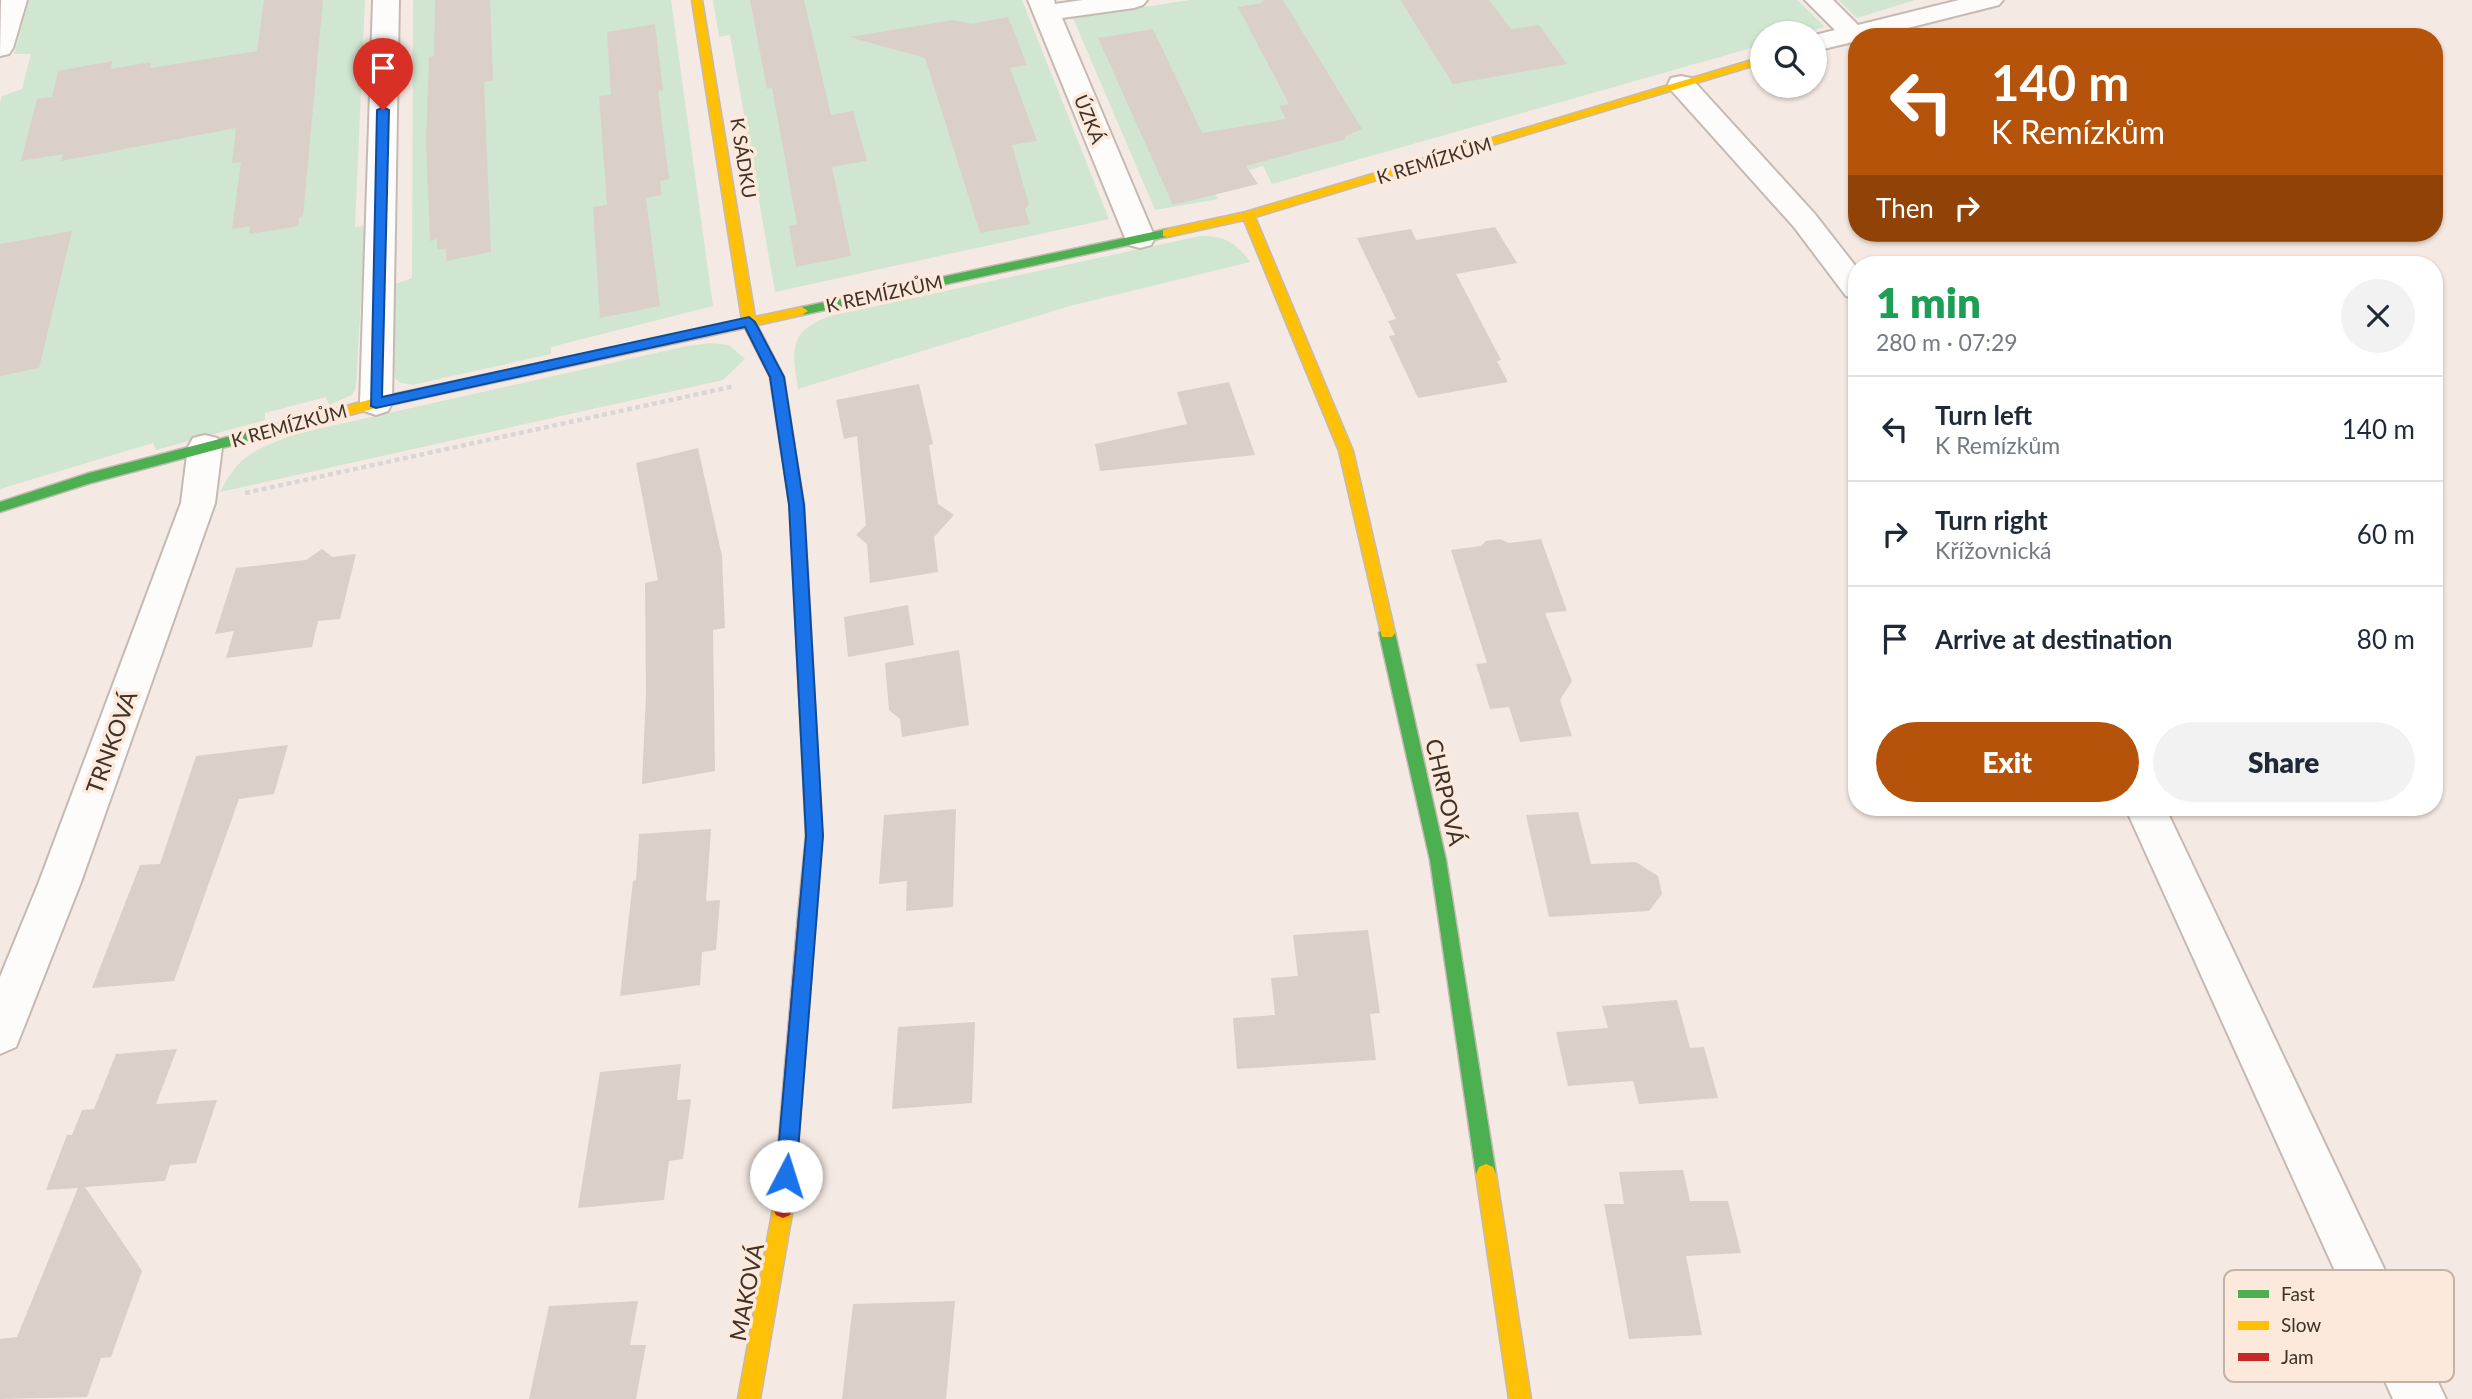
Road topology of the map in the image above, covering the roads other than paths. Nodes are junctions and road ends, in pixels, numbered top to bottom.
1 (14, 0) edge
2 (386, 0) edge
3 (697, 0) edge
4 (1134, 0) edge
5 (1818, 0) edge
6 (1990, 0) edge
7 (1044, 7) edge
8 (1872, 28) edge
9 (1848, 30) edge
10 (1848, 34) edge
11 (1827, 40) edge
12 (0, 48) edge
13 (1750, 64) edge
14 (1681, 84) junction
15 (1248, 215) junction
16 (1140, 238) junction
17 (1848, 277) edge
18 (749, 322) junction
19 (376, 403) junction
20 (205, 447) junction
21 (0, 507) edge
22 (2149, 816) edge
23 (0, 1032) edge
24 (2360, 1270) edge
25 (2412, 1382) edge
26 (749, 1399) edge
27 (1520, 1399) edge
28 (2420, 1399) edge

1 - 12 street
2 - 19 street
3 - 18 street, K SÁDKU
4 - 7 street
5 - 9 street
6 - 8 street
7 - 16 street, ÚZKÁ
10 - 11 street
13 - 14 street, K REMÍZKŮM
14 - 15 street, K REMÍZKŮM
14 - 17 street
15 - 16 street, K REMÍZKŮM
15 - 27 street, CHRPOVÁ
16 - 18 street, K REMÍZKŮM
18 - 19 street, K REMÍZKŮM
18 - 26 street, MAKOVÁ
19 - 20 street, K REMÍZKŮM
20 - 21 street, K REMÍZKŮM
20 - 23 street, TRNKOVÁ
22 - 24 street
25 - 28 street

